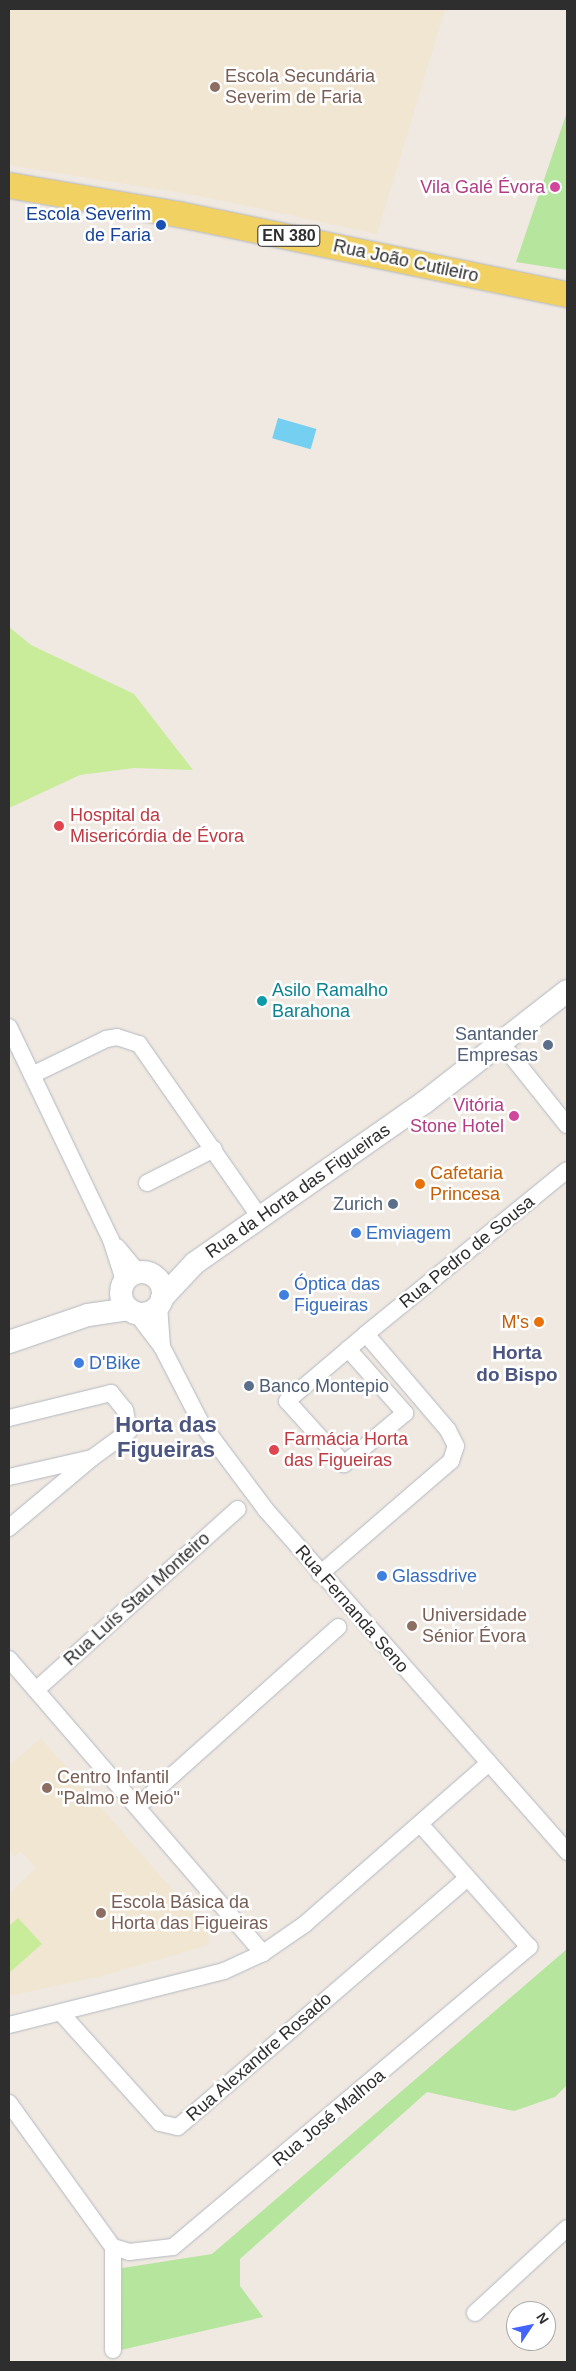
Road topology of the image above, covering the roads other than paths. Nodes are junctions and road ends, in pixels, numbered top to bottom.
1 (9, 186) edge
2 (567, 294) edge
3 (567, 991) edge
4 (9, 1027) edge
5 (502, 1044) junction
6 (32, 1074) junction
7 (564, 1113) edge
8 (214, 1149) junction
9 (567, 1170) edge
10 (147, 1183) dead end
11 (260, 1219) junction
12 (195, 1263) junction
13 (135, 1279) junction
14 (160, 1302) junction
15 (133, 1311) junction
16 (88, 1315) junction
17 (366, 1334) junction
18 (9, 1342) edge
19 (162, 1347) junction
20 (348, 1349) junction
21 (9, 1418) edge
22 (92, 1458) junction
23 (9, 1477) edge
24 (238, 1509) dead end
25 (9, 1528) edge
26 (320, 1574) junction
27 (338, 1627) dead end
28 (9, 1659) edge
29 (36, 1690) junction
30 (489, 1764) junction
31 (137, 1807) junction
32 (420, 1824) junction
33 (567, 1852) edge
34 (468, 1878) junction
35 (263, 1953) junction
36 (61, 2012) junction
37 (10, 2023) edge
38 (9, 2103) edge
39 (567, 2228) edge
40 (113, 2247) junction
41 (475, 2313) dead end
42 (113, 2350) dead end

1 - 2 main road, Rua João Cutileiro / EN 380
3 - 5 street, Rua da Horta das Figueiras
4 - 6 street
5 - 7 street
5 - 11 street, Rua da Horta das Figueiras
6 - 8 street
6 - 13 street
8 - 10 street
8 - 11 street
9 - 17 street, Rua Pedro de Sousa
11 - 12 street, Rua da Horta das Figueiras
12 - 13 street, Rua da Horta das Figueiras
12 - 14 street, Rua da Horta das Figueiras
13 - 14 street
13 - 15 street
13 - 16 street, Rua da Horta das Figueiras
14 - 15 street, Rua da Horta das Figueiras
14 - 19 street, Rua Fernanda Seno
15 - 16 street, Rua da Horta das Figueiras
15 - 19 street, Rua Fernanda Seno
16 - 18 street, Rua da Horta das Figueiras
17 - 20 street, Rua Pedro de Sousa
17 - 26 street
19 - 26 street, Rua Fernanda Seno
20 - 20 street, Rua Pedro de Sousa
21 - 22 street
22 - 23 street
22 - 25 street
24 - 29 street, Rua Luís Stau Monteiro
26 - 30 street, Rua Fernanda Seno
27 - 31 street
28 - 29 street
29 - 31 street
30 - 32 street
30 - 33 street, Rua Fernanda Seno
31 - 35 street
32 - 34 street
32 - 35 street
34 - 36 street, Rua Alexandre Rosado
34 - 40 street, Rua José Malhoa
35 - 36 street
36 - 37 street
38 - 40 street
39 - 41 street
40 - 42 street

